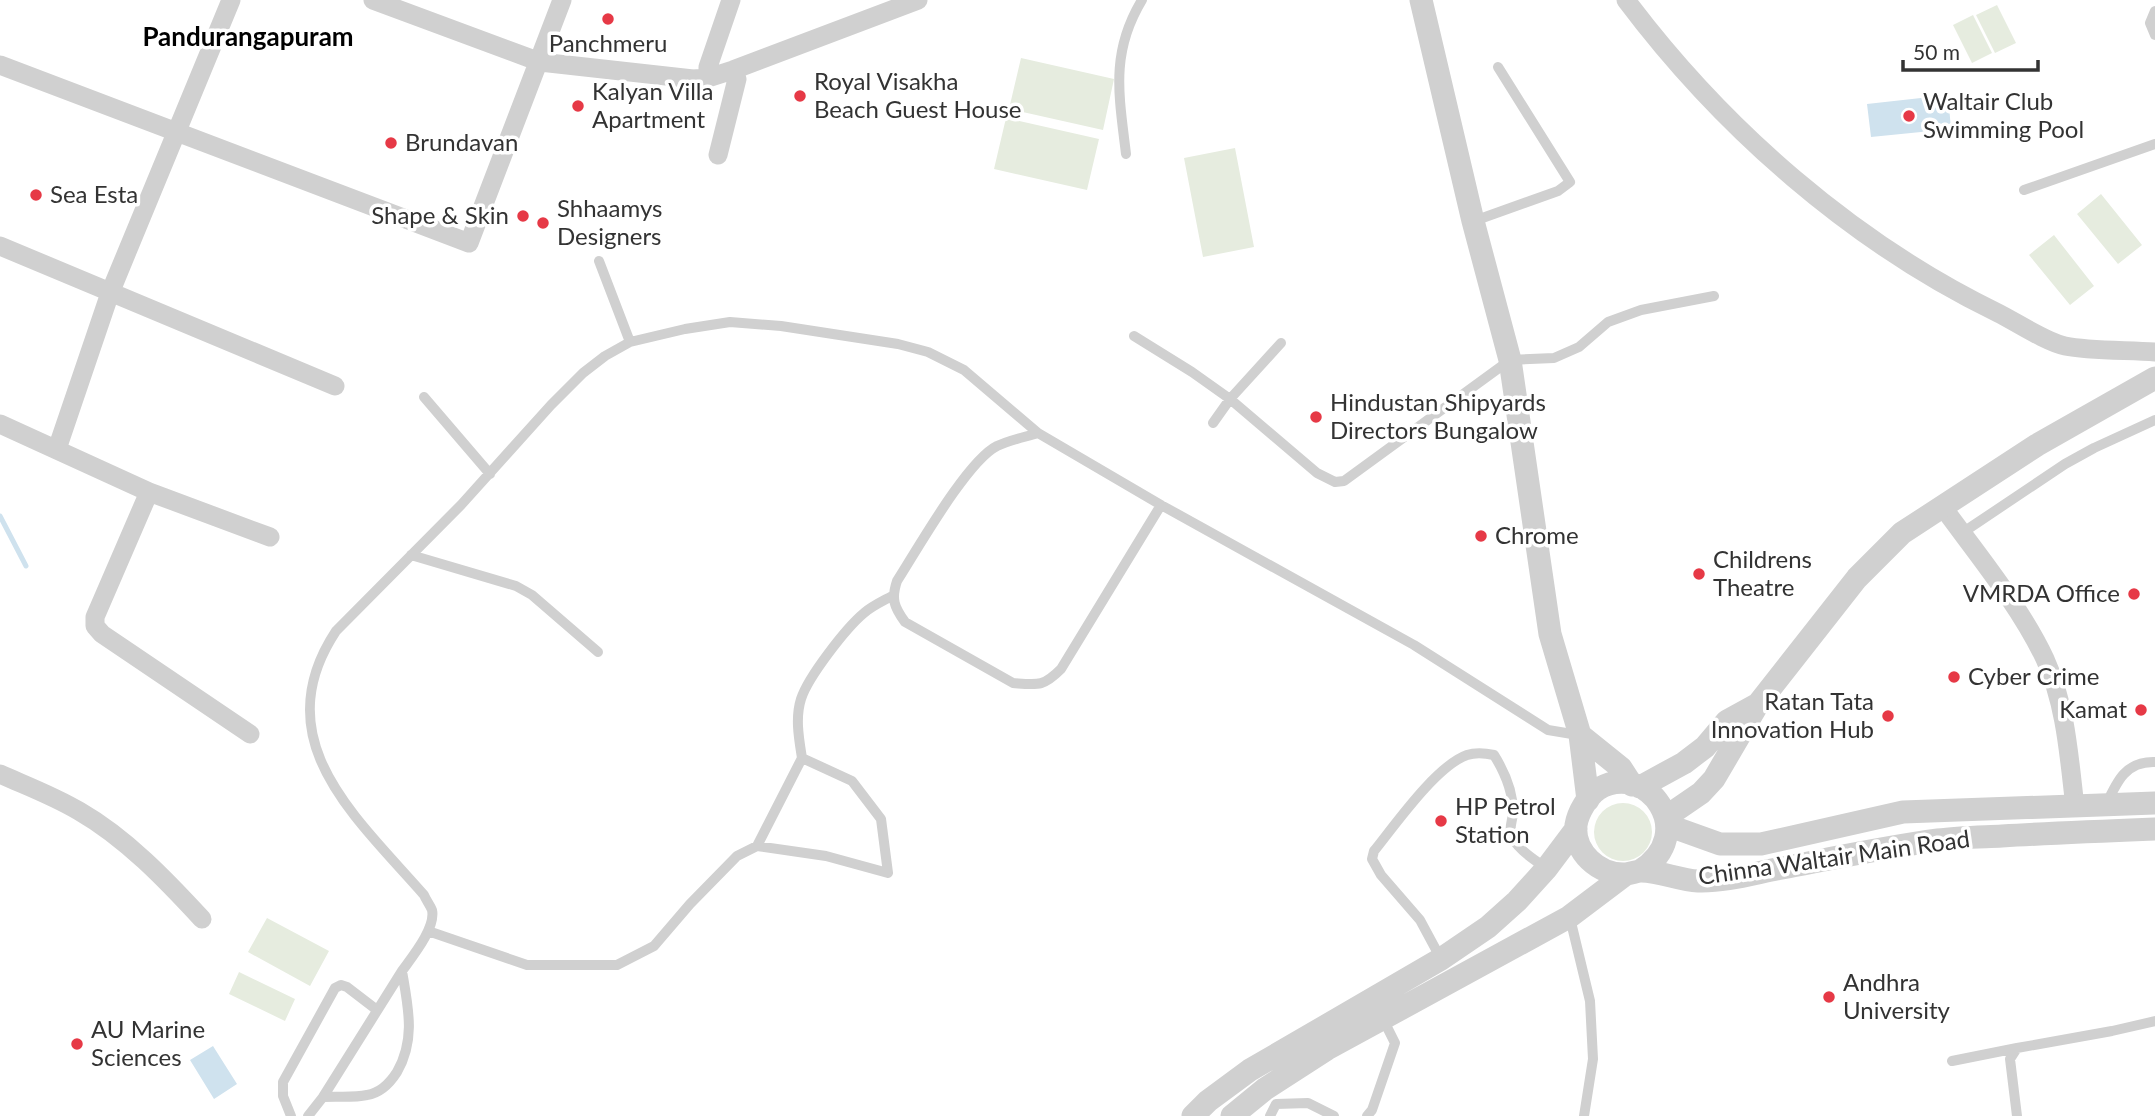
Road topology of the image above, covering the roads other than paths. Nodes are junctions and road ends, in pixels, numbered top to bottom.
1 (231, 0) edge
2 (373, 0) edge
3 (562, 0) edge
4 (731, 0) edge
5 (918, 0) edge
6 (1142, 0) edge
7 (1421, 0) edge
8 (1626, 0) edge
9 (395, 4) edge
10 (2155, 10) edge
11 (2155, 35) edge
12 (540, 62) junction
13 (0, 65) edge
14 (1498, 67) dead end
15 (733, 70) junction
16 (708, 78) junction
17 (176, 131) junction
18 (2155, 144) edge
19 (1126, 154) dead end
20 (718, 155) dead end
21 (2024, 190) dead end
22 (1473, 221) junction
23 (0, 246) edge
24 (599, 261) dead end
25 (110, 293) junction
26 (1714, 296) dead end
27 (1134, 336) dead end
28 (629, 342) junction
29 (1281, 343) dead end
30 (2155, 352) edge
31 (1510, 360) junction
32 (2155, 378) edge
33 (335, 386) dead end
34 (424, 397) dead end
35 (1230, 399) junction
36 (2155, 420) edge
37 (1213, 423) dead end
38 (0, 424) edge
39 (1038, 433) junction
40 (57, 449) junction
41 (490, 474) junction
42 (149, 492) junction
43 (1161, 505) junction
44 (1942, 506) junction
45 (1962, 533) junction
46 (270, 537) dead end
47 (411, 555) junction
48 (892, 596) junction
49 (598, 652) dead end
50 (1758, 704) junction
51 (250, 734) dead end
52 (1580, 735) junction
53 (802, 758) junction
54 (2155, 762) edge
55 (0, 774) edge
56 (1636, 786) junction
57 (1588, 800) junction
58 (2155, 803) edge
59 (2106, 805) junction
60 (2075, 807) junction
61 (1667, 821) junction
62 (1576, 829) junction
63 (2155, 829) edge
64 (757, 846) junction
65 (1546, 869) junction
66 (1633, 873) junction
67 (1569, 917) junction
68 (202, 919) dead end
69 (428, 931) junction
70 (1441, 959) junction
71 (402, 971) junction
72 (1452, 981) junction
73 (377, 1010) junction
74 (1382, 1019) junction
75 (2155, 1021) edge
76 (2017, 1048) junction
77 (1952, 1061) dead end
78 (1270, 1096) junction
79 (323, 1097) junction
80 (291, 1116) edge
81 (308, 1116) edge
82 (1193, 1116) edge
83 (1232, 1116) edge
84 (1270, 1116) edge
85 (1334, 1116) edge
86 (1367, 1116) edge
87 (1584, 1116) edge
88 (2017, 1116) edge

1 - 17 street
2 - 9 street
3 - 12 street
4 - 16 street
5 - 15 street
6 - 19 lane
7 - 22 street
8 - 30 street
9 - 12 street
10 - 11 lane
12 - 16 street
12 - 17 street
13 - 17 street
14 - 22 lane
15 - 16 street
15 - 20 street
17 - 25 street
18 - 21 lane
22 - 31 street
23 - 25 street
24 - 28 lane
25 - 33 street
25 - 40 street
26 - 31 lane
27 - 35 lane
28 - 39 lane
28 - 41 lane
29 - 35 lane
31 - 35 lane
31 - 52 street
32 - 44 street
34 - 41 lane
35 - 37 lane
36 - 45 lane
38 - 40 street
39 - 43 lane
39 - 48 lane
40 - 42 street
41 - 47 lane
42 - 46 street
42 - 51 street
43 - 48 lane
43 - 52 lane
44 - 45 street
44 - 50 street
45 - 60 street
47 - 49 lane
47 - 69 lane
48 - 53 lane
50 - 56 street
50 - 61 street
52 - 56 street
52 - 57 street
53 - 64 lane
53 - 64 lane
54 - 59 lane
55 - 68 street
56 - 57 street
56 - 61 street
57 - 62 street
58 - 59 street, Chinna Waltair Main Road
59 - 60 street, Chinna Waltair Main Road
60 - 61 street, Chinna Waltair Main Road
61 - 66 street
62 - 65 street
62 - 66 street
63 - 66 street, Chinna Waltair Main Road
64 - 69 lane
65 - 70 street
65 - 70 lane
66 - 67 street
67 - 72 street
67 - 87 lane
69 - 71 lane
70 - 72 lane
70 - 82 street
71 - 73 lane
71 - 79 lane
72 - 74 street
73 - 79 lane
73 - 80 lane
74 - 78 street
74 - 86 lane
75 - 76 lane
76 - 77 lane
76 - 88 lane
78 - 83 street
78 - 84 lane
78 - 85 lane
79 - 81 lane

